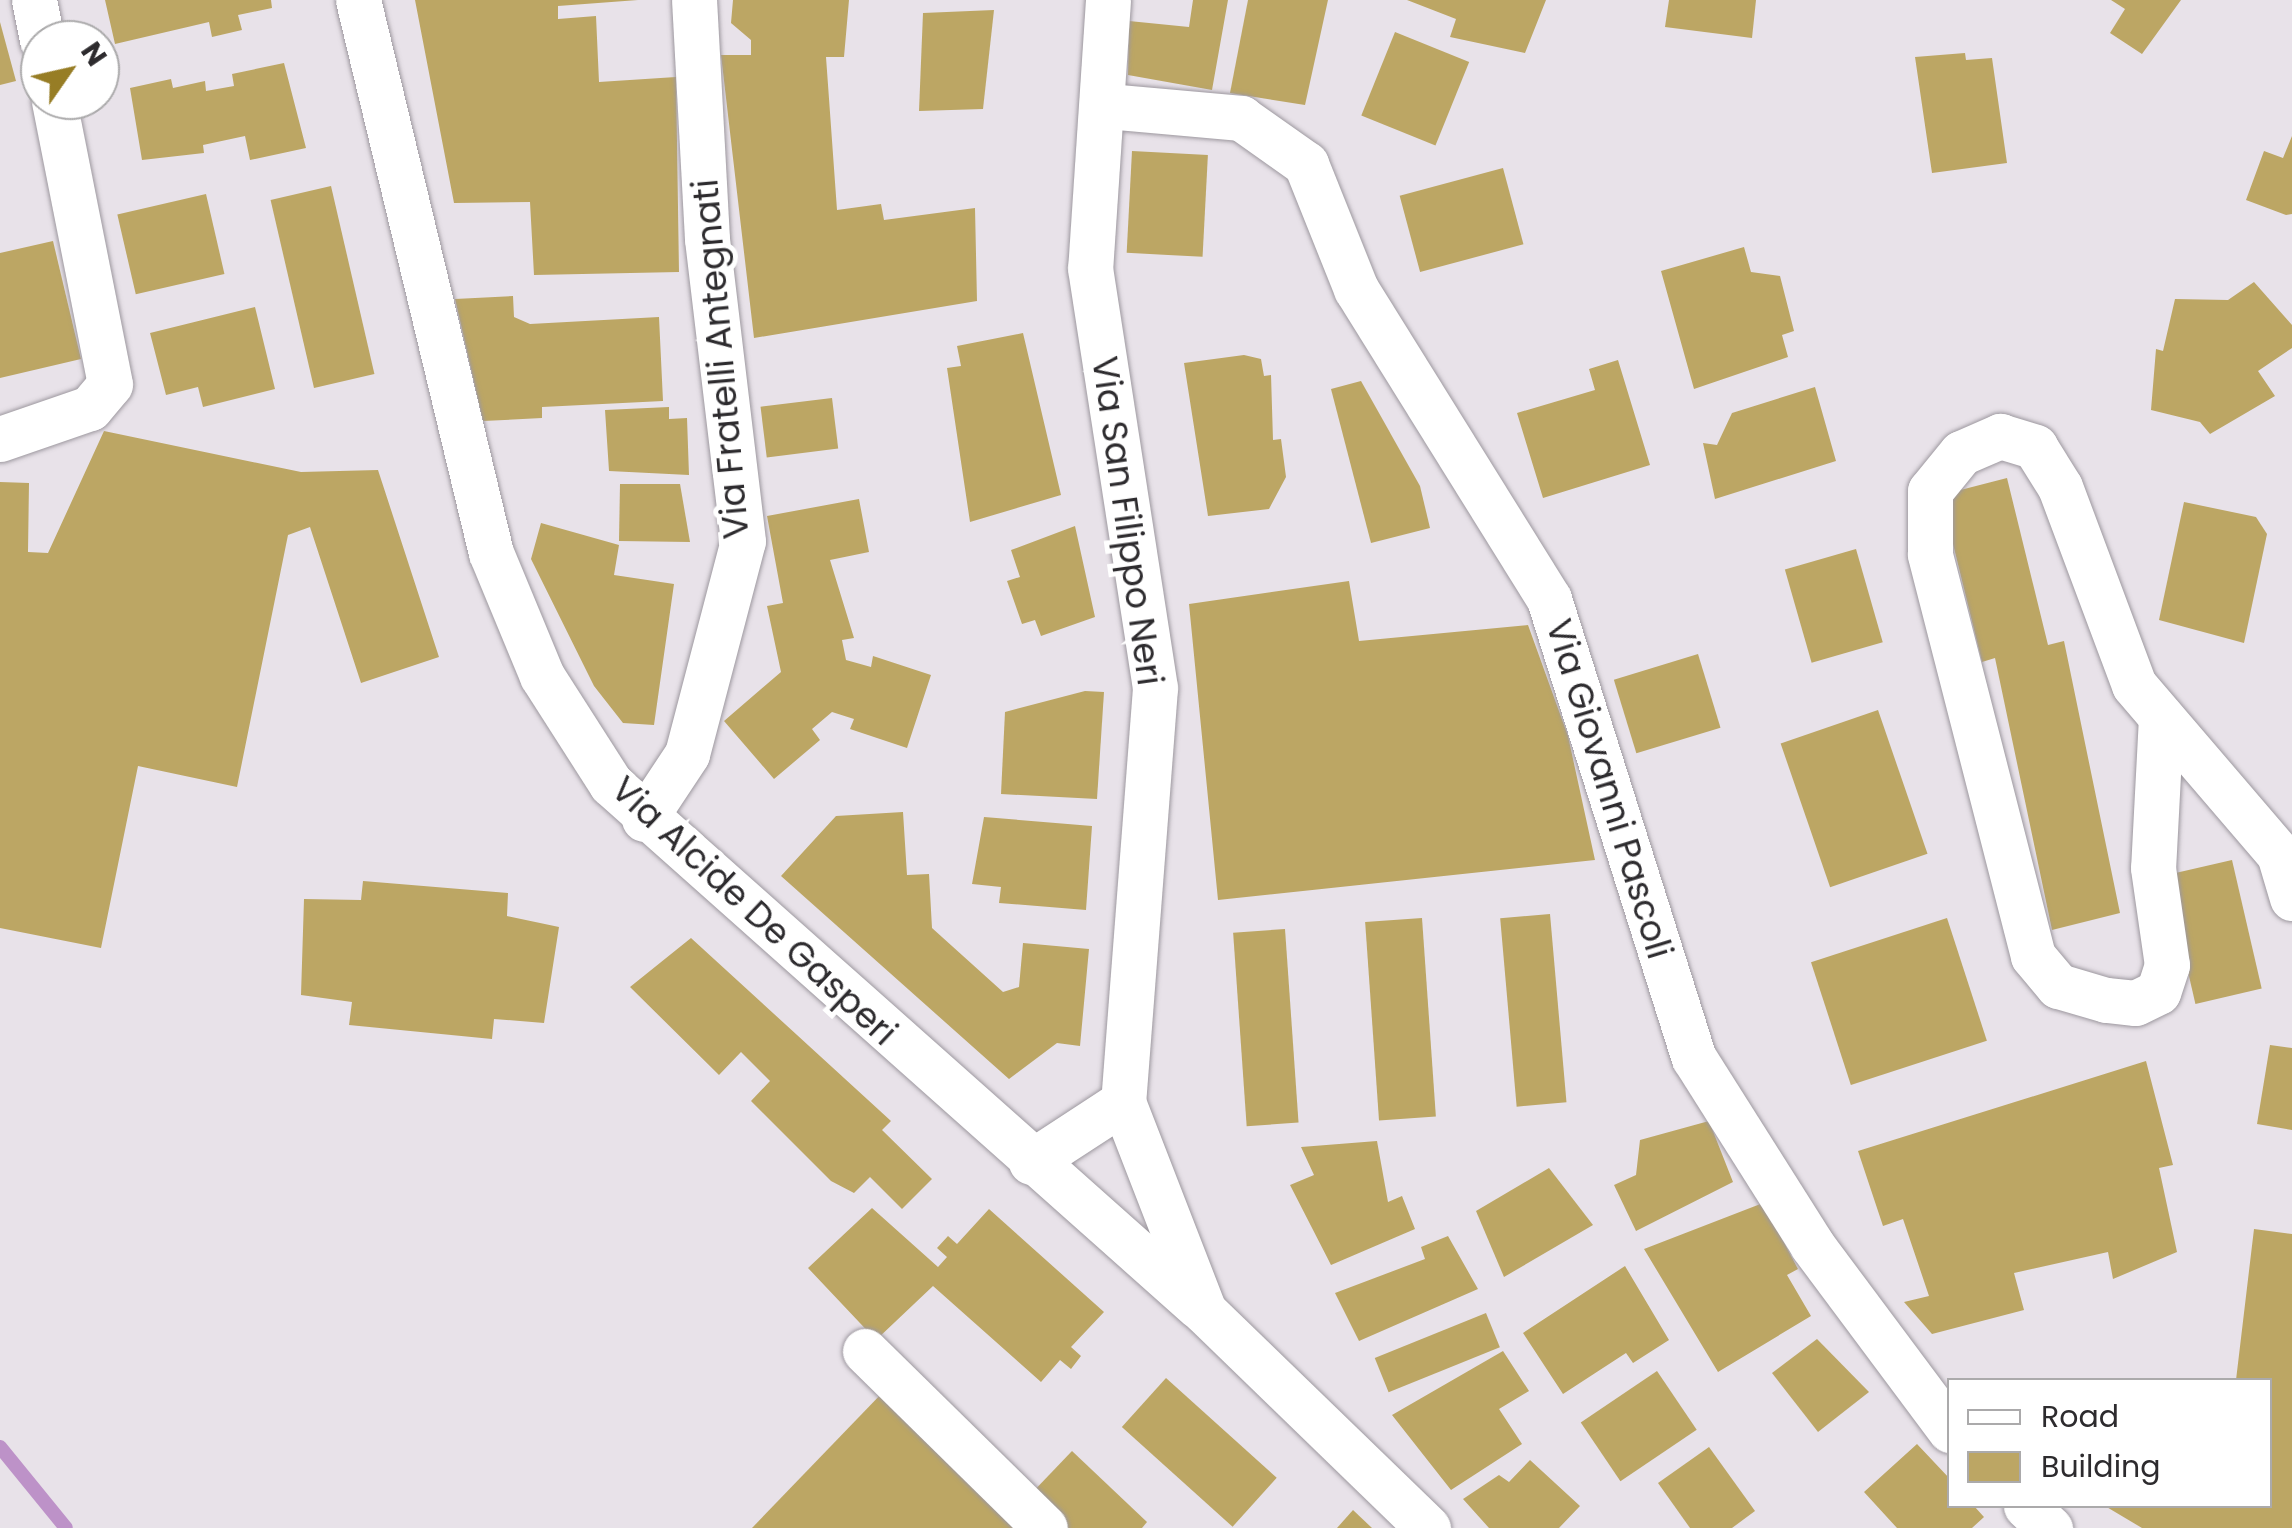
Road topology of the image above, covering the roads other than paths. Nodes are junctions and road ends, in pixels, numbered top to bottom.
1 (358, 0) edge
2 (694, 0) edge
3 (1108, 0) edge
4 (1107, 106) junction
5 (58, 120) edge
6 (0, 438) edge
7 (2161, 718) junction
8 (644, 819) junction
9 (2292, 898) edge
10 (1123, 1102) junction
11 (1031, 1162) junction
12 (1204, 1311) junction
13 (865, 1351) dead end
14 (1947, 1426) edge
15 (2028, 1508) edge
16 (1044, 1528) edge
17 (1428, 1528) edge
18 (2050, 1528) edge

1 - 8 street, Via Alcide De Gasperi
2 - 8 street, Via Fratelli Antegnati
3 - 4 street, Via San Filippo Neri
4 - 10 street, Via San Filippo Neri
4 - 14 street, Via Giovanni Pascoli
5 - 6 street
7 - 7 street
7 - 9 street
8 - 11 street, Via Alcide De Gasperi
10 - 11 street
10 - 12 street, Via San Filippo Neri
11 - 12 street, Via Alcide De Gasperi
12 - 17 street, Via San Filippo Neri
13 - 16 street
15 - 18 street

